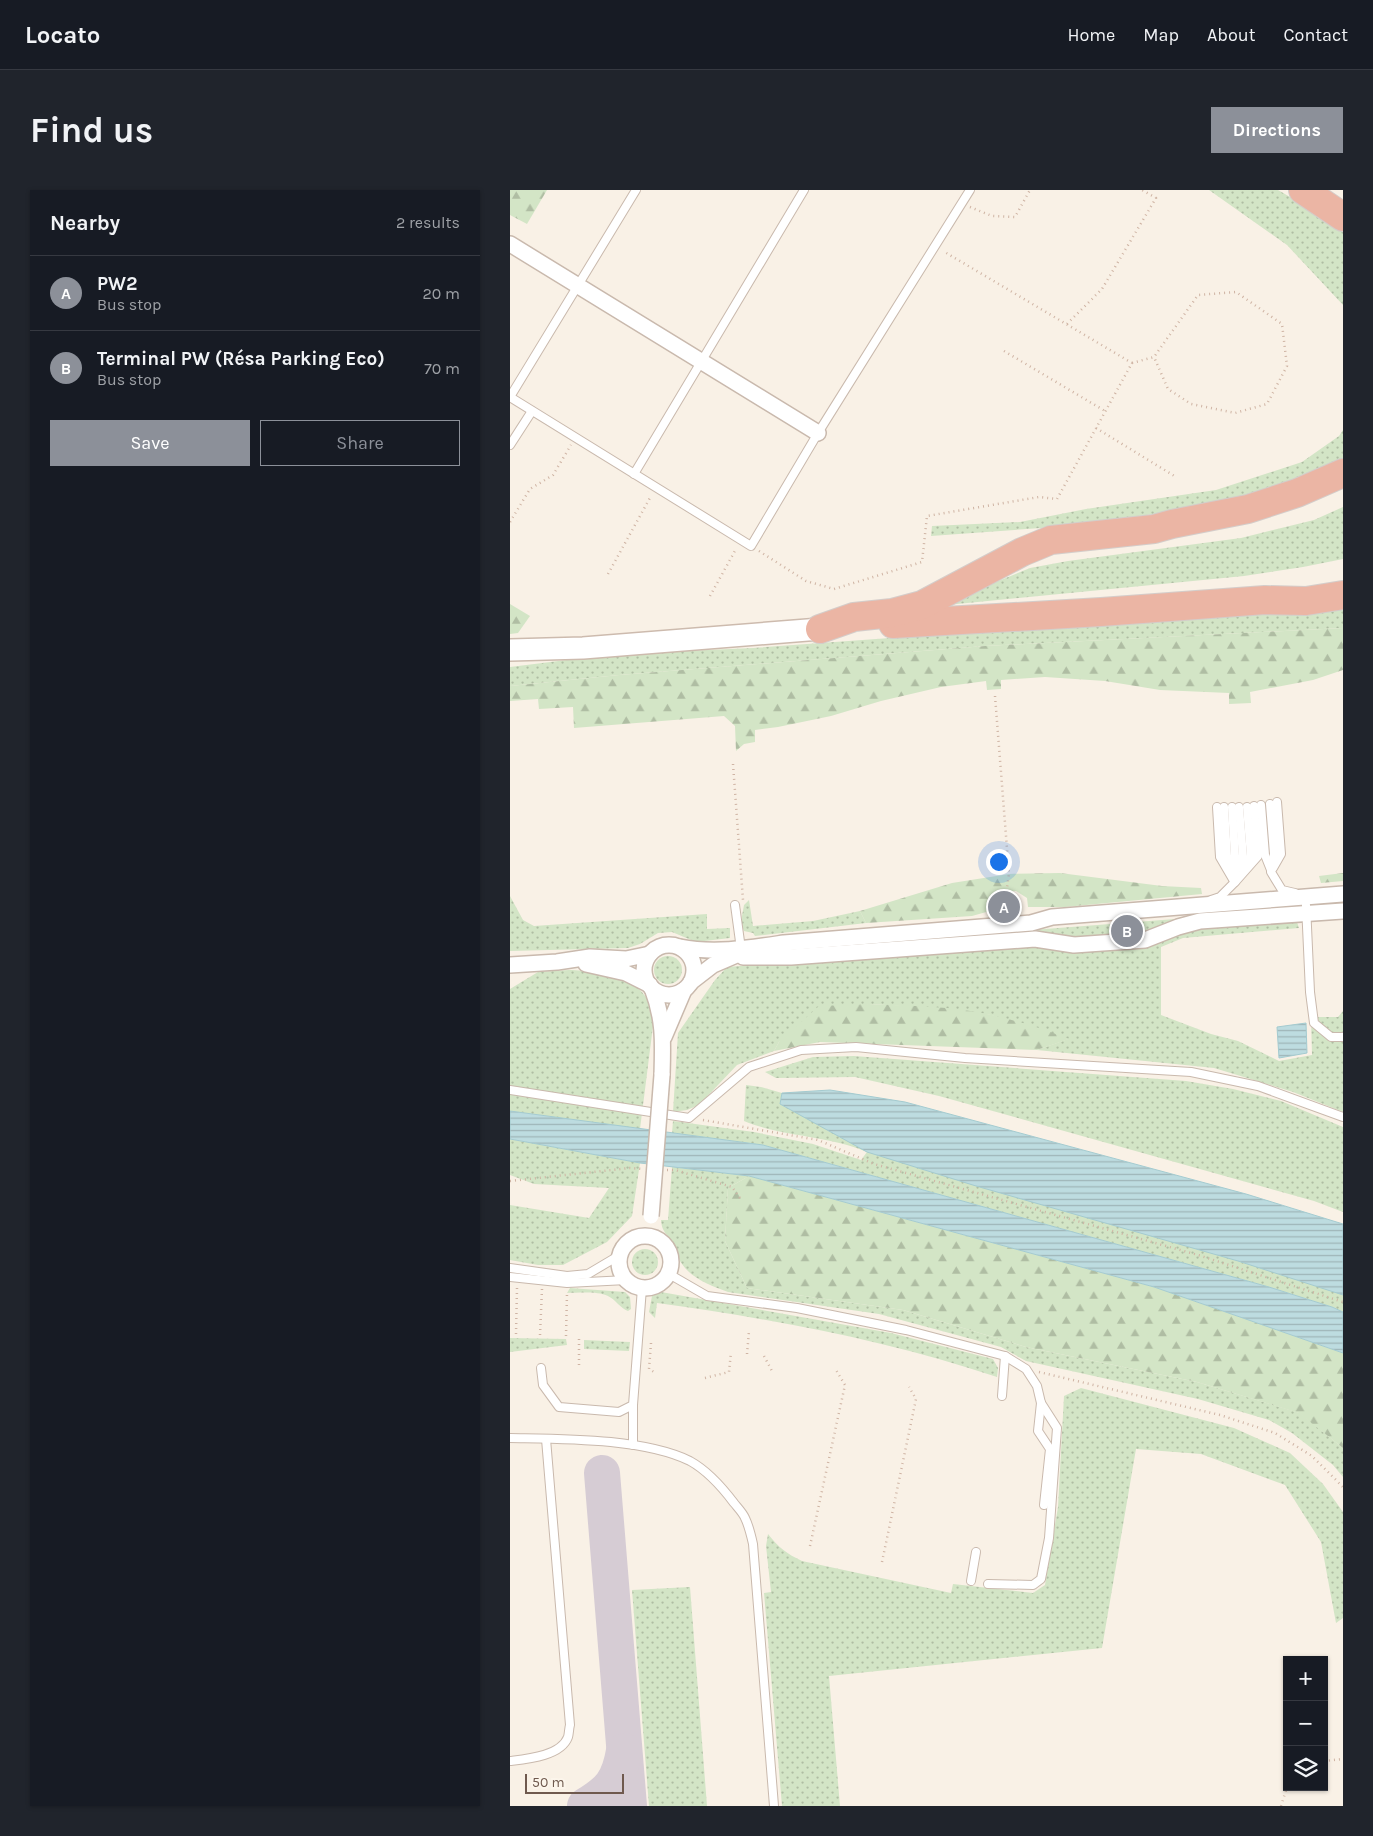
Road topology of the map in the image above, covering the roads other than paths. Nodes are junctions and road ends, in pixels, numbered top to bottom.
1 (636, 190) edge
2 (804, 190) edge
3 (970, 190) edge
4 (1303, 190) edge
5 (1343, 217) edge
6 (510, 244) edge
7 (577, 285) junction
8 (700, 361) junction
9 (510, 397) edge
10 (532, 411) junction
11 (818, 433) junction
12 (510, 445) edge
13 (1343, 473) edge
14 (634, 474) junction
15 (1343, 490) edge
16 (1154, 530) junction
17 (1343, 580) edge
18 (1343, 595) edge
19 (1265, 600) junction
20 (820, 629) junction
21 (583, 648) junction
22 (510, 650) edge
23 (510, 659) edge
24 (1247, 806) junction
25 (1271, 872) junction
26 (1235, 882) junction
27 (1343, 894) edge
28 (1343, 902) edge
29 (735, 905) dead end
30 (1308, 905) junction
31 (1190, 906) junction
32 (1343, 911) edge
33 (1031, 923) junction
34 (680, 947) junction
35 (742, 951) junction
36 (650, 954) junction
37 (557, 962) junction
38 (510, 966) edge
39 (651, 986) junction
40 (687, 986) junction
41 (1343, 1037) edge
42 (664, 1038) junction
43 (510, 1090) edge
44 (1343, 1117) edge
45 (649, 1235) junction
46 (620, 1255) junction
47 (510, 1268) edge
48 (668, 1274) junction
49 (510, 1277) edge
50 (627, 1280) junction
51 (642, 1288) junction
52 (1005, 1356) junction
53 (541, 1368) dead end
54 (1002, 1396) dead end
55 (1041, 1403) junction
56 (633, 1405) junction
57 (510, 1438) edge
58 (546, 1439) junction
59 (633, 1445) junction
60 (1044, 1505) dead end
61 (976, 1552) dead end
62 (971, 1581) dead end
63 (988, 1584) dead end
64 (510, 1761) edge
65 (774, 1806) edge

1 - 7 lane
2 - 8 lane
3 - 11 lane
4 - 5 highway
6 - 7 street
7 - 8 street
7 - 9 lane
8 - 11 street
8 - 14 lane
9 - 10 lane
10 - 12 lane
10 - 14 lane
11 - 14 lane
13 - 16 highway
15 - 16 highway
16 - 20 highway
17 - 19 highway
18 - 19 highway
19 - 20 highway
20 - 21 main road
21 - 22 main road
21 - 23 main road
24 - 25 lane
24 - 25 lane
24 - 26 lane
24 - 26 lane
24 - 26 lane
25 - 30 lane
26 - 31 lane
27 - 30 street
28 - 30 street
29 - 35 lane
30 - 31 street
30 - 32 street
30 - 33 street
30 - 35 street
30 - 41 lane
31 - 33 street
33 - 35 street
34 - 35 street
34 - 36 street
34 - 40 street
35 - 40 street
36 - 37 street
36 - 39 street
37 - 38 street
37 - 39 street
39 - 40 street
39 - 42 street
40 - 42 street
42 - 45 street, bridge
43 - 44 lane
45 - 46 street
45 - 48 street
46 - 47 lane
46 - 50 street
48 - 51 street
48 - 52 lane
49 - 50 lane
50 - 51 street
51 - 56 lane
52 - 54 lane
52 - 55 lane
53 - 56 lane
55 - 60 lane
55 - 63 lane
56 - 59 lane
57 - 58 lane
58 - 59 lane
58 - 64 lane
59 - 65 lane
61 - 62 lane

